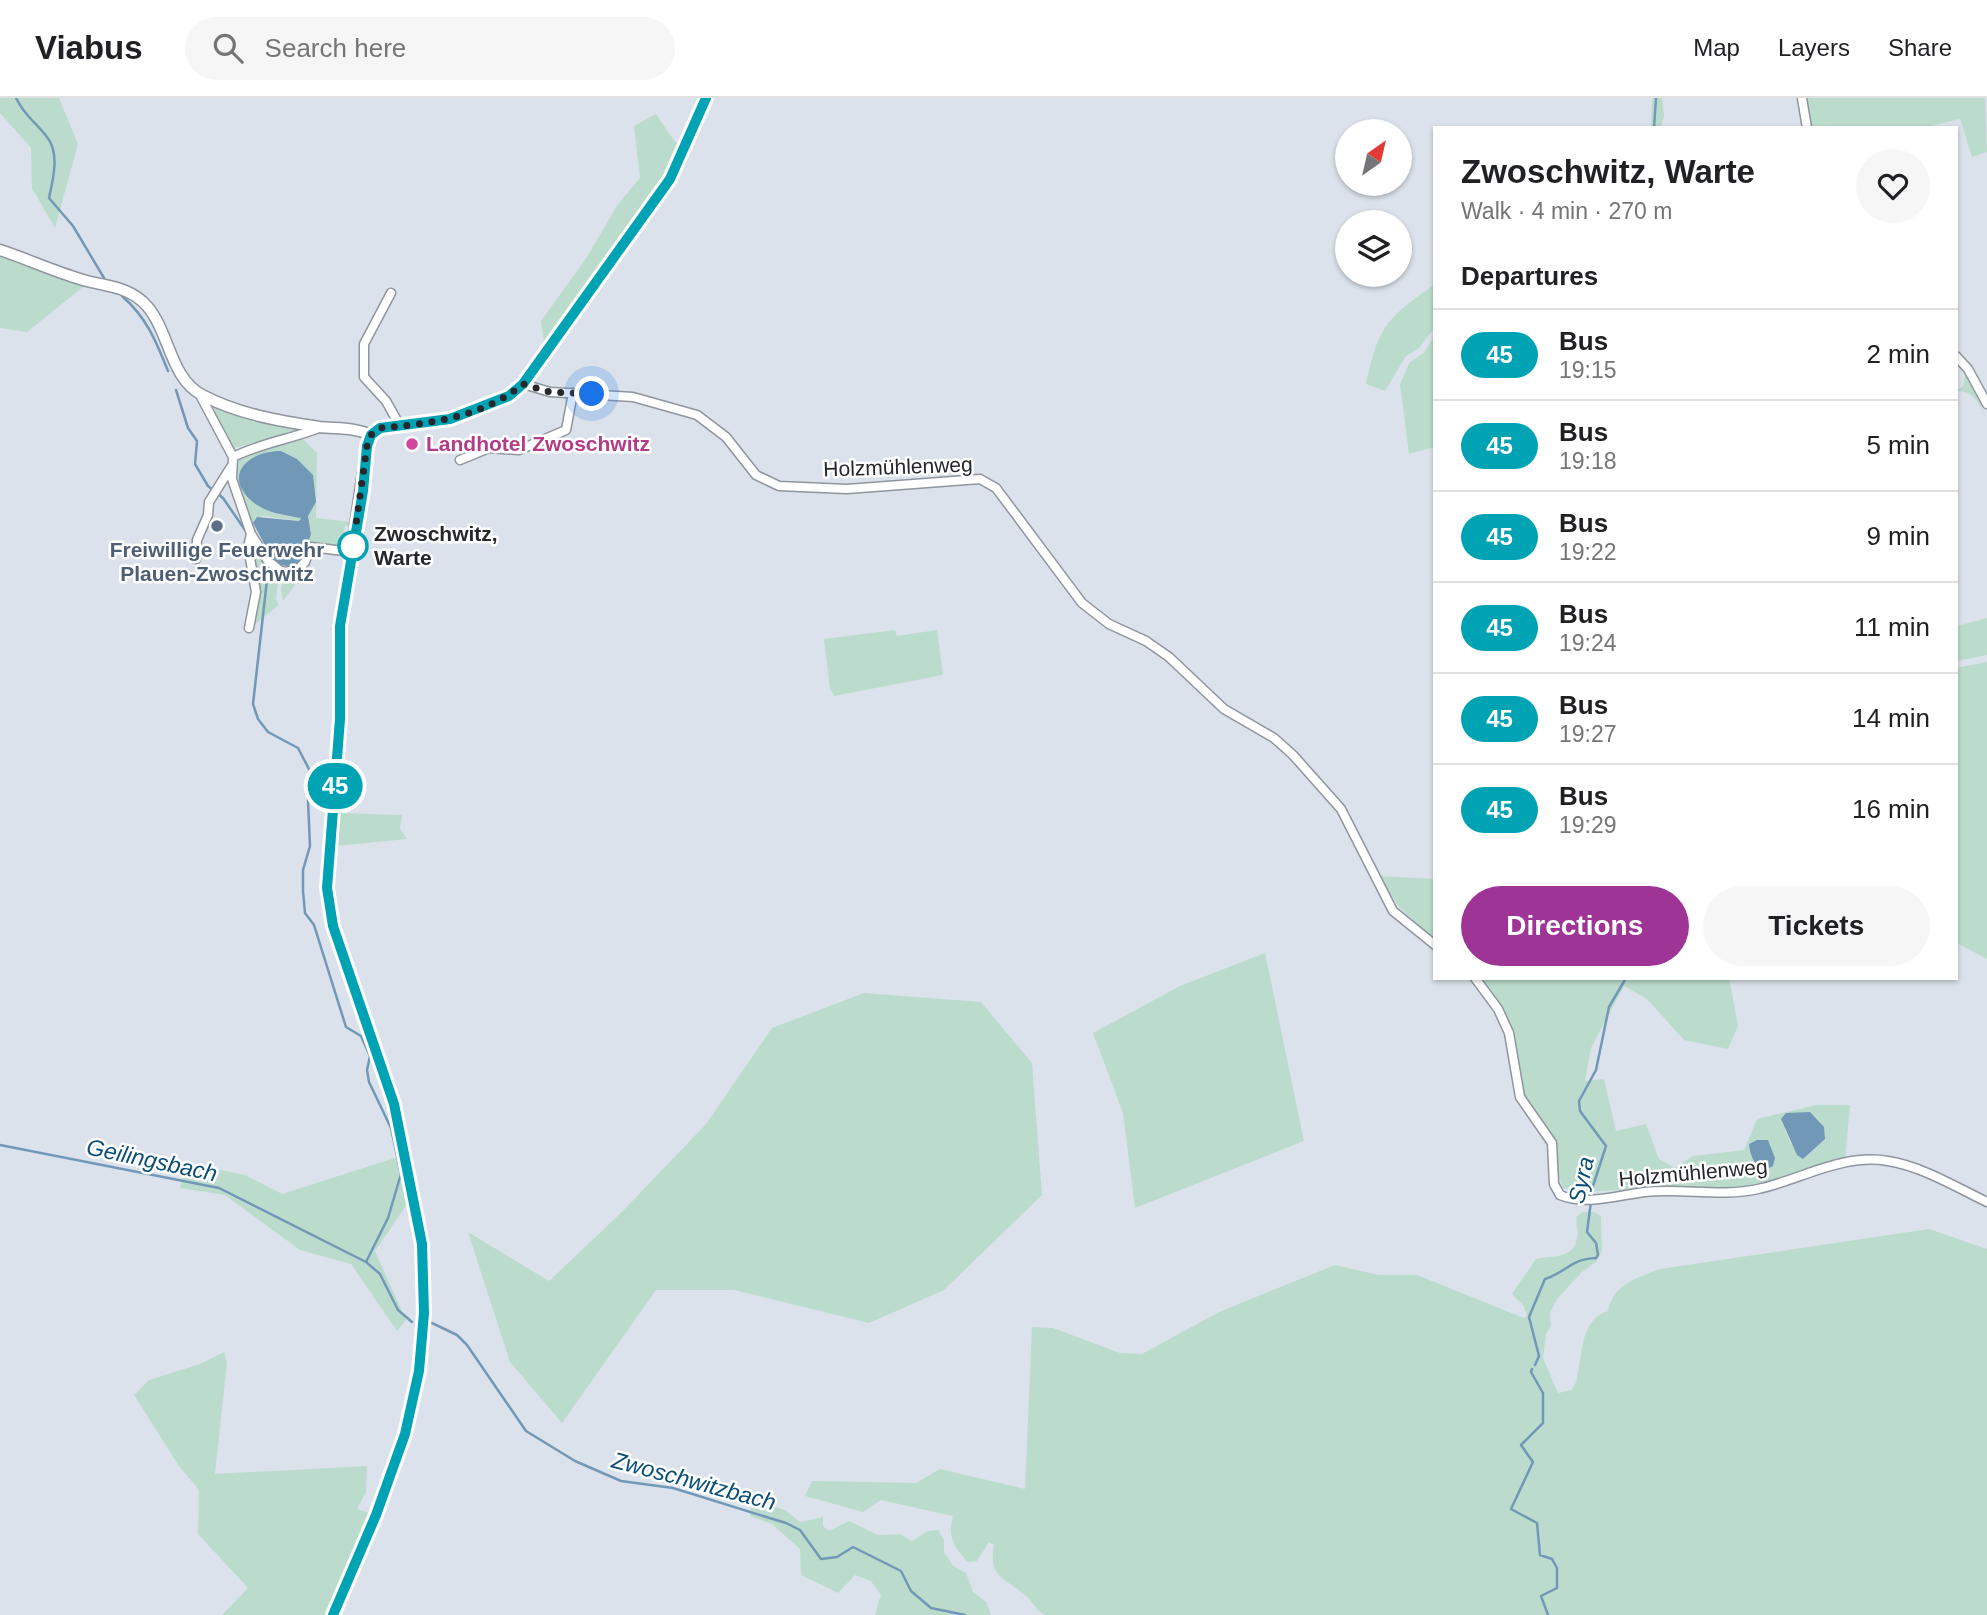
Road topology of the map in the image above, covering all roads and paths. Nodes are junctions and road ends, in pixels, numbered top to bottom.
1 (706, 98) edge
2 (1802, 98) edge
3 (1807, 126) edge
4 (0, 250) edge
5 (391, 293) dead end
6 (1958, 359) edge
7 (523, 384) junction
8 (199, 393) junction
9 (573, 393) junction
10 (1985, 394) edge
11 (1987, 404) edge
12 (400, 426) junction
13 (321, 427) junction
14 (371, 435) junction
15 (233, 457) junction
16 (460, 460) dead end
17 (231, 467) junction
18 (251, 534) junction
19 (352, 552) junction
20 (196, 559) dead end
21 (249, 628) dead end
22 (1433, 943) edge
23 (1476, 980) edge
24 (1987, 1202) edge
25 (333, 1615) edge

1 - 7 street
2 - 3 street
4 - 8 street
5 - 12 street
6 - 10 street
7 - 9 street, Holzmühlenweg
7 - 12 street
8 - 13 street
8 - 15 street
9 - 16 street
9 - 22 street, Holzmühlenweg
10 - 11 street
12 - 14 street
13 - 14 street
13 - 15 street
14 - 19 street
15 - 17 street
17 - 18 street
17 - 20 street
18 - 19 street
18 - 21 street
19 - 25 street
23 - 24 street, Holzmühlenweg

